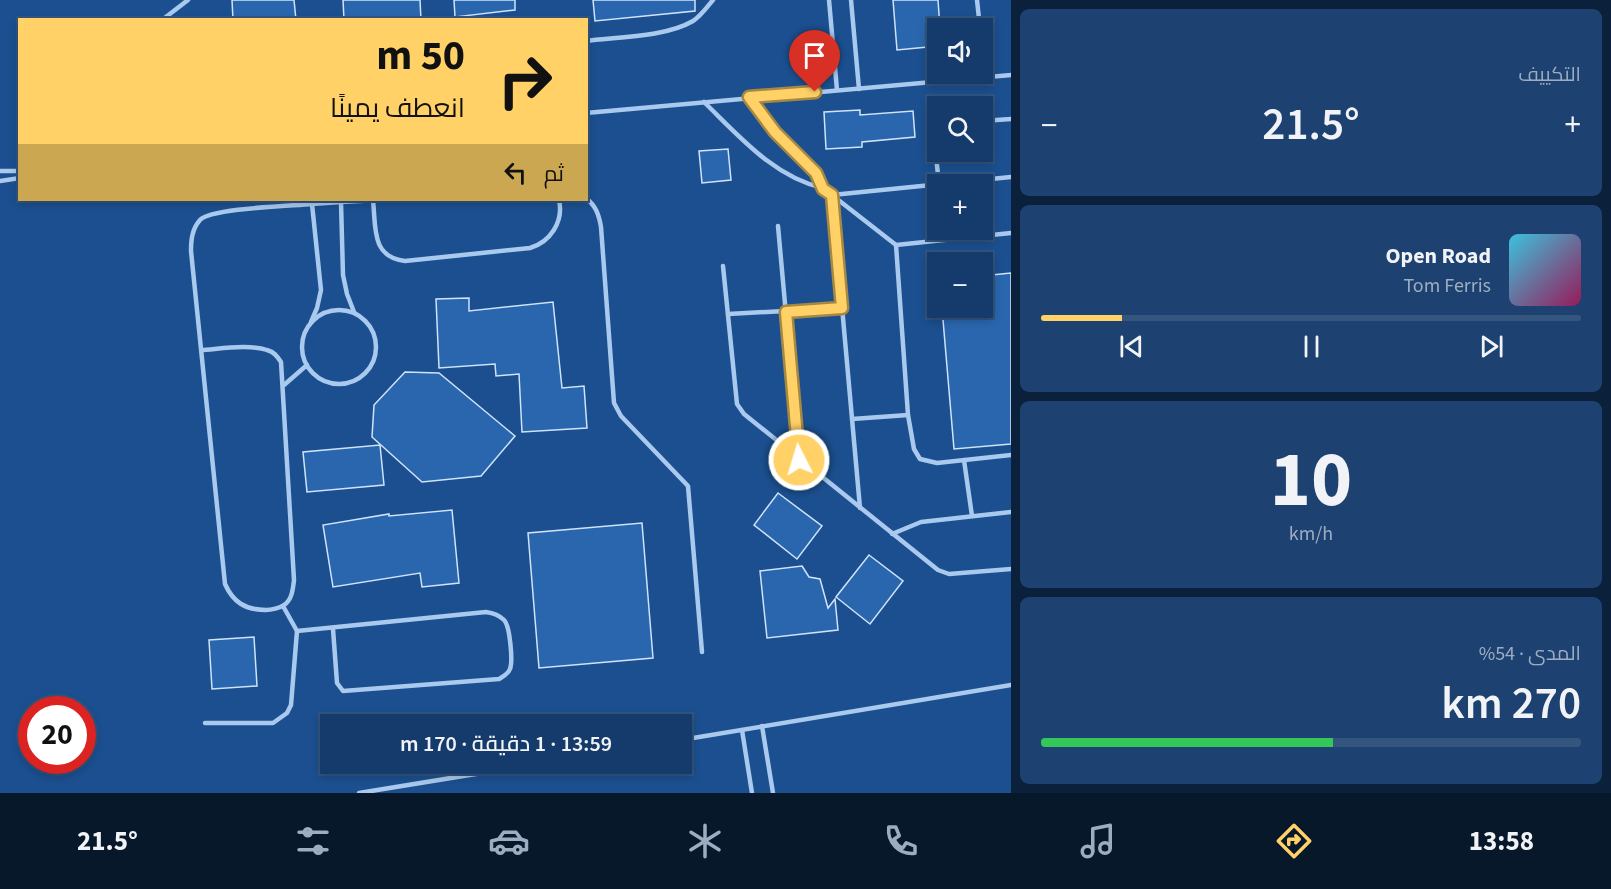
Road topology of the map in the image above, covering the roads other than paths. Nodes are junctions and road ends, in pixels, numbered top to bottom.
1 (188, 0) edge
2 (713, 0) edge
3 (829, 0) edge
4 (851, 0) edge
5 (977, 0) edge
6 (165, 18) edge
7 (979, 18) edge
8 (588, 41) edge
9 (1011, 75) edge
10 (859, 89) junction
11 (837, 90) junction
12 (749, 97) junction
13 (704, 102) junction
14 (588, 113) edge
15 (1011, 119) edge
16 (993, 121) edge
17 (0, 171) edge
18 (18, 171) edge
19 (1011, 177) edge
20 (18, 178) edge
21 (993, 179) edge
22 (0, 181) edge
23 (927, 185) edge
24 (823, 189) junction
25 (832, 195) junction
26 (588, 200) edge
27 (341, 201) edge
28 (373, 201) edge
29 (559, 201) edge
30 (311, 202) edge
31 (778, 226) dead end
32 (1011, 233) edge
33 (896, 245) junction
34 (723, 266) dead end
35 (842, 308) junction
36 (354, 312) junction
37 (786, 312) junction
38 (728, 314) junction
39 (311, 322) junction
40 (201, 350) junction
41 (306, 366) junction
42 (284, 385) junction
43 (908, 415) junction
44 (852, 419) junction
45 (1011, 455) edge
46 (799, 460) junction
47 (964, 460) junction
48 (860, 508) junction
49 (1011, 512) edge
50 (972, 516) junction
51 (892, 534) junction
52 (1011, 569) edge
53 (283, 606) junction
54 (333, 629) junction
55 (297, 631) junction
56 (702, 652) dead end
57 (1011, 685) edge
58 (205, 723) dead end
59 (762, 726) junction
60 (741, 730) junction
61 (692, 738) edge
62 (476, 774) edge
63 (359, 793) edge
64 (752, 793) edge
65 (773, 793) edge

1 - 6 lane
2 - 8 lane
3 - 11 lane
4 - 10 lane
5 - 7 lane
9 - 10 lane
10 - 11 lane
11 - 12 lane
12 - 13 lane
12 - 24 lane
13 - 14 lane
13 - 24 lane
15 - 16 lane
17 - 18 lane
19 - 21 lane
20 - 22 lane
23 - 25 lane
24 - 25 lane
25 - 33 lane
25 - 35 lane
26 - 56 lane
27 - 30 lane
27 - 36 lane
28 - 29 lane
30 - 39 lane
30 - 40 lane
31 - 37 lane
32 - 33 lane
33 - 43 lane
34 - 38 lane
35 - 37 lane
35 - 44 lane
36 - 39 lane
36 - 41 lane
37 - 38 lane
37 - 46 lane
38 - 46 lane
39 - 41 lane
40 - 42 lane
40 - 53 lane
41 - 42 lane
42 - 53 lane
43 - 44 lane
43 - 47 lane
44 - 48 lane
45 - 47 lane
46 - 48 lane
47 - 50 lane
48 - 51 lane
49 - 50 lane
50 - 51 lane
51 - 52 lane
53 - 55 lane
54 - 54 lane
54 - 55 lane
55 - 58 lane
57 - 59 lane
59 - 60 lane
59 - 65 lane
60 - 61 lane
60 - 64 lane
62 - 63 lane

